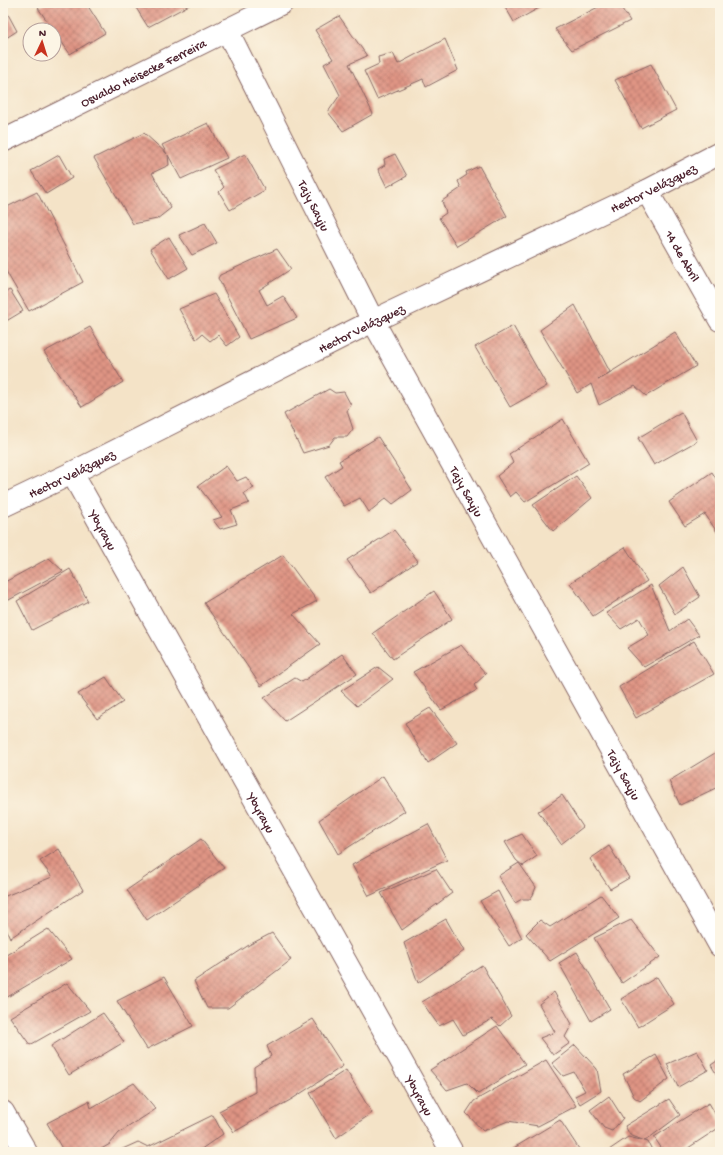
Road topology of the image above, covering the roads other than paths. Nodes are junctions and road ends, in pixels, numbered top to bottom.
1 (282, 3) edge
2 (227, 30) junction
3 (3, 140) edge
4 (720, 153) edge
5 (647, 191) junction
6 (720, 320) edge
7 (373, 321) junction
8 (72, 473) junction
9 (3, 506) edge
10 (720, 946) edge
11 (3, 1112) edge
12 (23, 1151) edge
13 (452, 1152) edge

1 - 2 street, Osvaldo Heisecke Ferreira
2 - 3 street, Osvaldo Heisecke Ferreira
2 - 7 street, Tajy Sayju
4 - 5 street, Hector Velázquez
5 - 6 street, 14 de Abril
5 - 7 street, Hector Velázquez
7 - 8 street, Hector Velázquez
7 - 10 street, Tajy Sayju
8 - 9 street, Hector Velázquez
8 - 13 street, Ybyrayu
11 - 12 street

